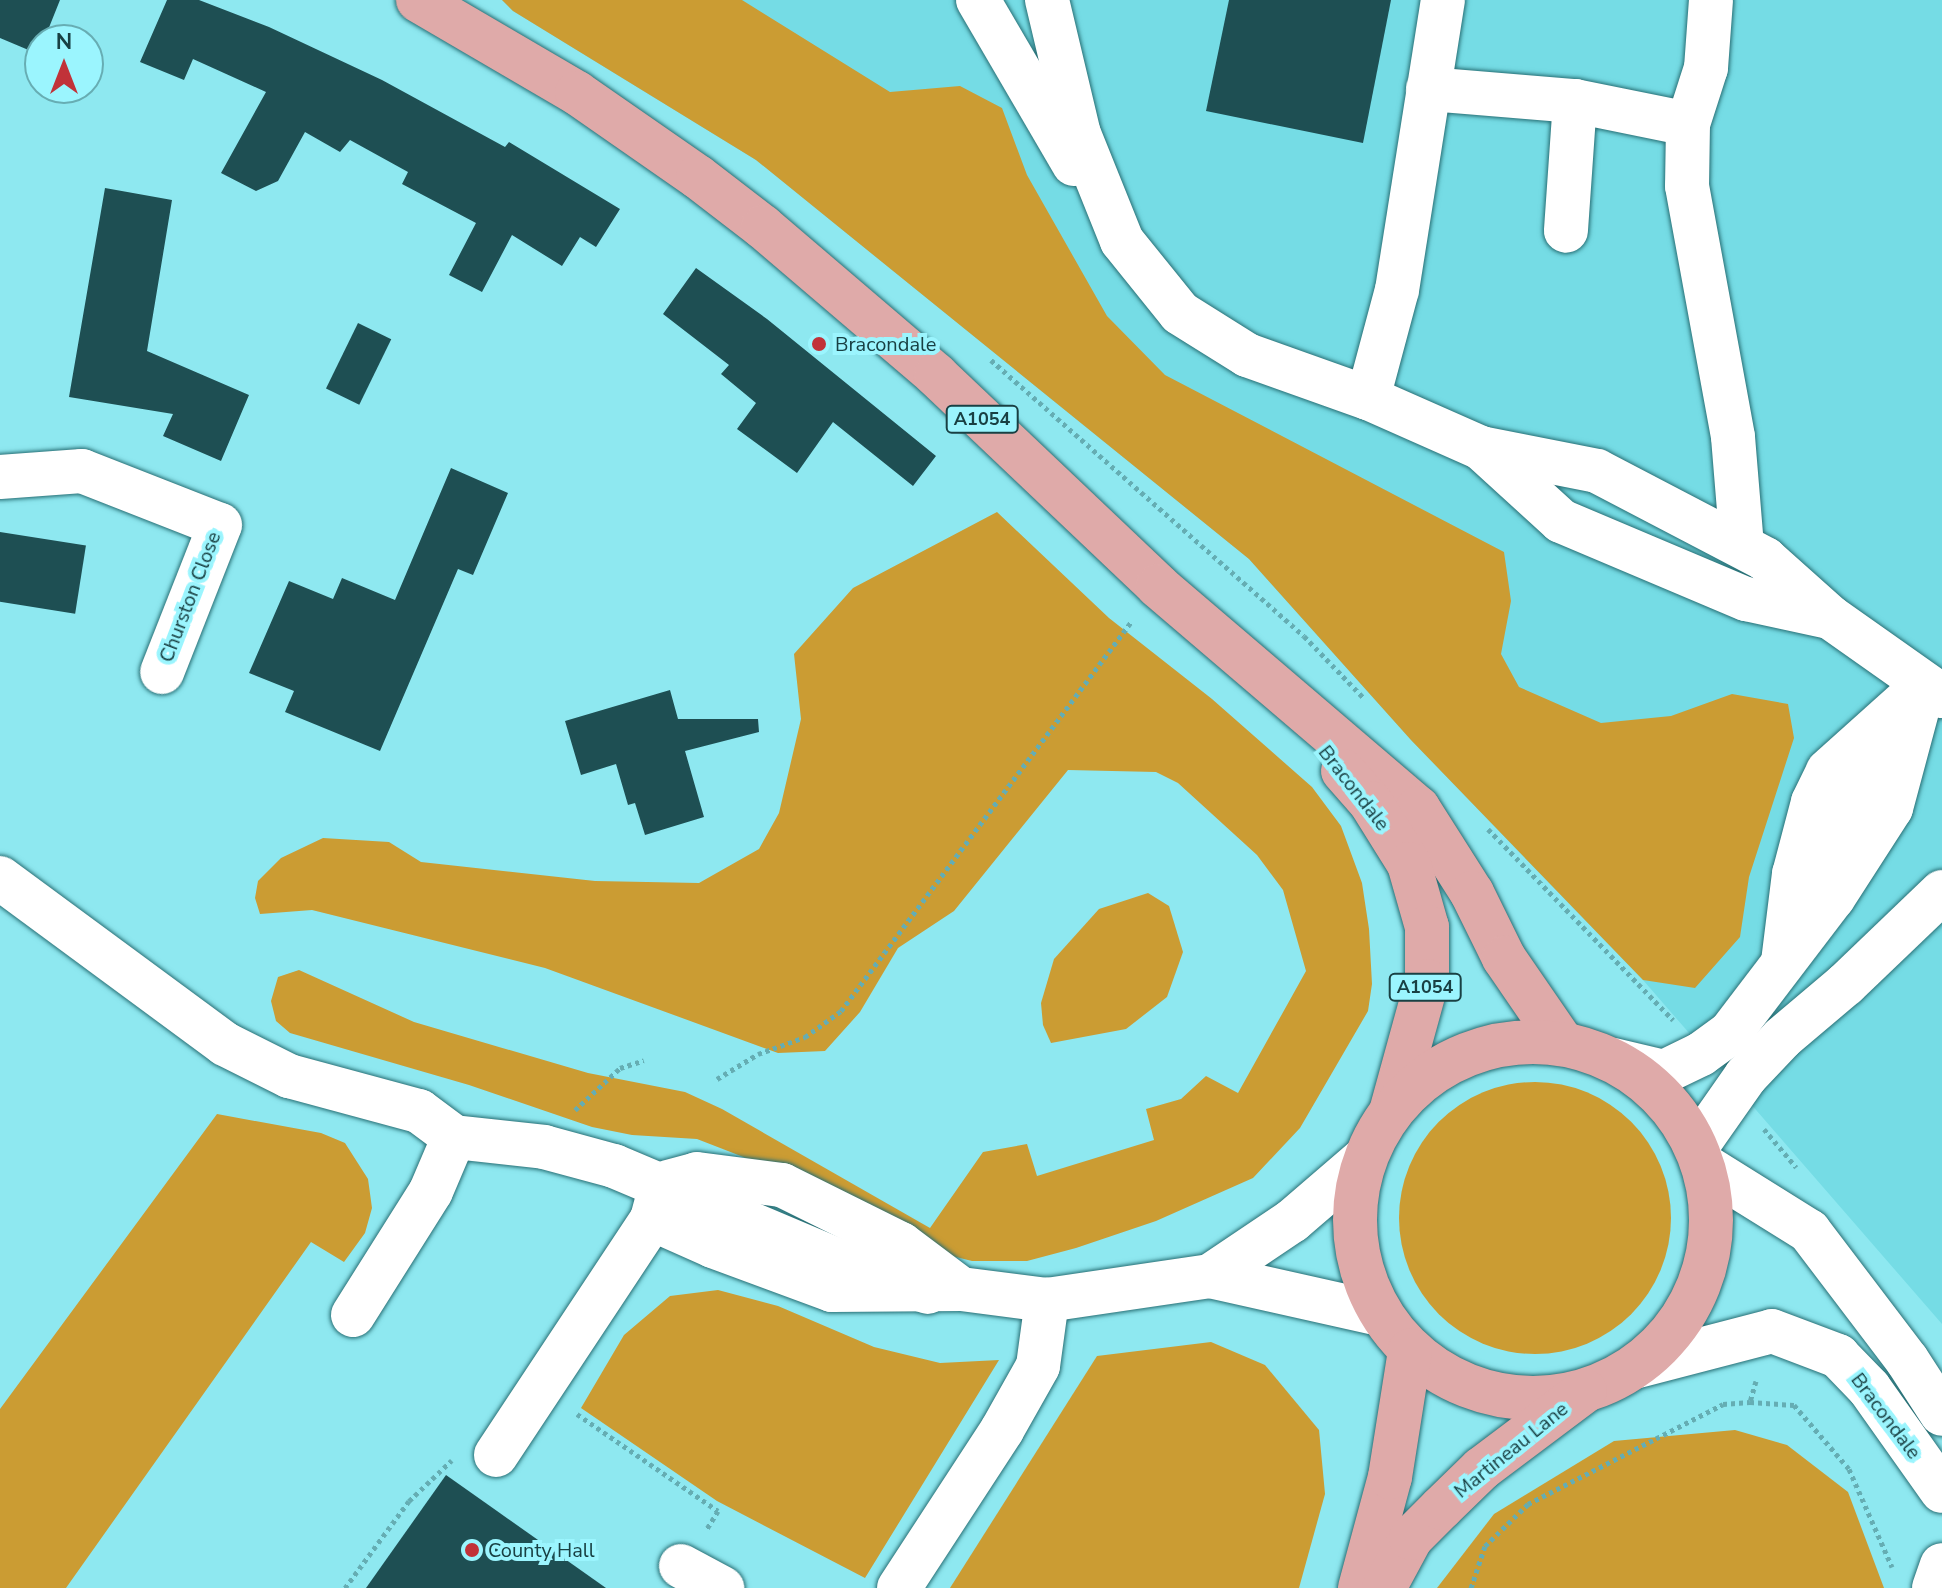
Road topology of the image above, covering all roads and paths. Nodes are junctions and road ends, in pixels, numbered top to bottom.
1 (418, 0) edge
2 (978, 0) edge
3 (1047, 0) edge
4 (1443, 0) edge
5 (1711, 0) edge
6 (1428, 89) junction
7 (1575, 101) junction
8 (1688, 124) junction
9 (1566, 231) dead end
10 (1122, 241) junction
11 (1368, 398) junction
12 (1481, 448) junction
13 (0, 477) edge
14 (1742, 546) junction
15 (1158, 586) junction
16 (1830, 617) junction
17 (1256, 671) junction
18 (162, 672) dead end
19 (1933, 690) edge
20 (0, 878) edge
21 (1942, 892) edge
22 (1783, 965) junction
23 (1563, 1044) junction
24 (644, 1060) dead end
25 (1613, 1060) junction
26 (717, 1079) dead end
27 (1392, 1108) junction
28 (1757, 1121) dead end
29 (454, 1137) junction
30 (544, 1147) junction
31 (1700, 1156) junction
32 (1364, 1159) junction
33 (1806, 1179) dead end
34 (657, 1201) junction
35 (1210, 1276) junction
36 (945, 1290) junction
37 (1047, 1300) junction
38 (1380, 1314) junction
39 (353, 1315) dead end
40 (1410, 1351) junction
41 (1638, 1366) junction
42 (540, 1388) junction
43 (1585, 1391) junction
44 (1750, 1402) dead end
45 (1942, 1414) edge
46 (475, 1456) joint
47 (1942, 1491) edge
48 (1942, 1565) edge
49 (681, 1566) joint
50 (345, 1588) edge
51 (722, 1588) edge
52 (899, 1588) edge
53 (1360, 1588) edge
54 (1384, 1588) edge
55 (1471, 1588) edge
56 (1934, 1588) edge

1 - 15 main road, Bracondale / A1054
2 - 10 street
3 - 10 street
4 - 6 street
5 - 8 street
6 - 7 street
6 - 11 street
7 - 8 street
7 - 9 street
8 - 14 street
10 - 11 street
11 - 12 street
12 - 14 street
12 - 16 street
13 - 18 street, Churston Close
14 - 16 street
15 - 17 main road, Bracondale / A1054
15 - 26 path
16 - 19 street
17 - 23 main road, Bracondale / A1054
17 - 27 main road, Bracondale / A1054
19 - 22 street
19 - 22 street
20 - 29 street
21 - 31 street
22 - 25 street
23 - 25 main road
23 - 27 main road
24 - 30 path
25 - 31 main road
27 - 32 main road
28 - 33 path
29 - 30 street
29 - 39 street
30 - 34 street
31 - 41 main road
31 - 45 street
32 - 35 street
32 - 38 main road
34 - 36 street
34 - 36 street
34 - 42 street
35 - 37 street
35 - 38 street
36 - 37 street
37 - 52 street
38 - 40 main road
40 - 43 main road
40 - 53 main road
41 - 43 main road
41 - 47 street, Bracondale
42 - 46 street
42 - 49 path
43 - 54 main road, Martineau Lane
44 - 55 path
46 - 50 path
48 - 56 street
49 - 51 street

